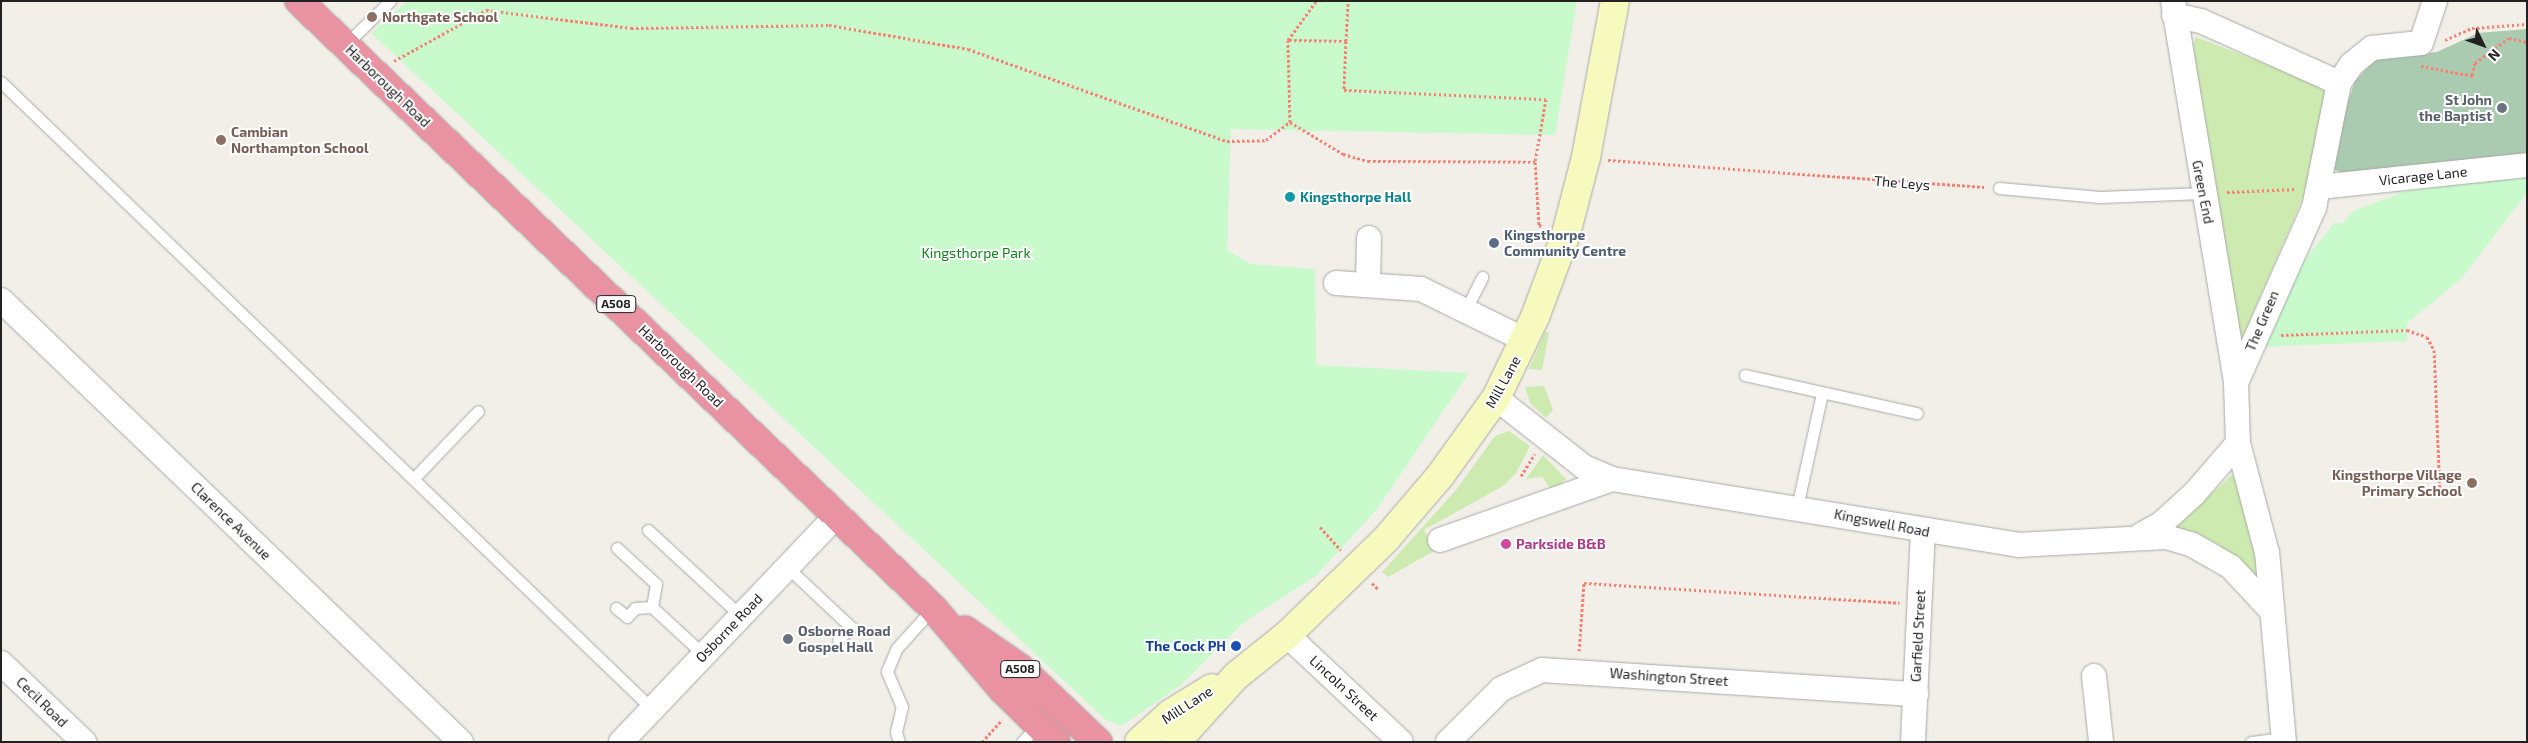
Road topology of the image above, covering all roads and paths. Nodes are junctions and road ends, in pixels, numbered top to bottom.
1 (299, 1) edge
2 (390, 1) edge
3 (1316, 1) edge
4 (1348, 1) edge
5 (1615, 1) edge
6 (2435, 1) edge
7 (2174, 8) edge
8 (2527, 24) edge
9 (1288, 40) junction
10 (1346, 41) junction
11 (2421, 42) junction
12 (2527, 42) edge
13 (345, 45) junction
14 (2410, 64) dead end
15 (374, 72) junction
16 (1, 82) edge
17 (2339, 83) junction
18 (1290, 122) junction
19 (1602, 159) dead end
20 (1535, 162) junction
21 (2527, 165) edge
22 (2319, 187) junction
23 (1999, 188) joint
24 (2203, 193) junction
25 (1552, 230) dead end
26 (1369, 238) dead end
27 (1482, 277) dead end
28 (1336, 283) dead end
29 (1368, 284) junction
30 (1, 300) edge
31 (1466, 309) junction
32 (2259, 328) junction
33 (1526, 340) junction
34 (1745, 375) dead end
35 (2236, 383) junction
36 (1822, 393) junction
37 (1496, 398) junction
38 (478, 411) dead end
39 (1917, 414) dead end
40 (2238, 443) junction
41 (1537, 451) dead end
42 (1520, 476) dead end
43 (415, 477) junction
44 (1612, 479) junction
45 (2440, 494) dead end
46 (1797, 507) junction
47 (837, 515) junction
48 (1320, 527) dead end
49 (648, 530) dead end
50 (1924, 531) junction
51 (2141, 535) junction
52 (1440, 540) dead end
53 (617, 548) dead end
54 (1343, 552) dead end
55 (787, 568) junction
56 (1920, 604) junction
57 (652, 606) junction
58 (616, 608) dead end
59 (933, 608) junction
60 (2271, 610) junction
61 (741, 616) junction
62 (1291, 638) junction
63 (838, 640) dead end
64 (704, 655) junction
65 (1, 663) edge
66 (1577, 670) junction
67 (1236, 676) junction
68 (2094, 676) dead end
69 (1916, 694) junction
70 (652, 709) junction
71 (1009, 713) dead end
72 (1039, 736) edge
73 (1141, 740) edge
74 (2284, 740) edge
75 (84, 742) edge
76 (461, 742) edge
77 (621, 742) edge
78 (900, 742) edge
79 (982, 742) edge
80 (1098, 742) edge
81 (1176, 742) edge
82 (1186, 742) edge
83 (1401, 742) edge
84 (1448, 742) edge
85 (1913, 742) edge
86 (2101, 742) edge
87 (2251, 742) edge

1 - 13 highway, Harborough Road / A508
2 - 13 lane
3 - 9 path
4 - 10 path
5 - 33 street, Mill Lane
6 - 11 street
7 - 17 street
7 - 24 street, Green End
8 - 11 path
9 - 10 path
9 - 18 path
10 - 20 path
11 - 17 street
12 - 14 path
13 - 15 highway, Harborough Road / A508
15 - 18 path
15 - 47 highway, Harborough Road / A508
16 - 43 lane
17 - 22 street, The Green
18 - 20 path
19 - 23 path, The Leys
20 - 25 path
21 - 22 street, Vicarage Lane
22 - 24 path
22 - 32 street, The Green
23 - 24 lane
24 - 35 street, Green End
26 - 29 street
27 - 31 lane
28 - 29 street
29 - 31 street
30 - 76 street, Clarence Avenue
31 - 33 street
32 - 35 street, The Green
32 - 45 path
33 - 37 street, Mill Lane
34 - 36 lane
35 - 40 street, The Green
36 - 39 lane
36 - 46 lane
37 - 44 street, Kingswell Road
37 - 62 street, Mill Lane
38 - 43 lane
40 - 51 street
40 - 60 street, The Green
41 - 42 path
43 - 70 lane
44 - 46 street, Kingswell Road
44 - 52 street
46 - 50 street, Kingswell Road
47 - 55 street, Osborne Road
47 - 59 highway, Harborough Road / A508
48 - 54 path
49 - 61 lane
50 - 51 street, Kingswell Road
50 - 56 street, Garfield Street
51 - 60 street, Kingswell Road
53 - 57 lane
55 - 61 street, Osborne Road
55 - 63 lane
56 - 66 path
56 - 69 street, Garfield Street
57 - 58 lane
57 - 64 lane
59 - 72 highway, Harborough Road / A508
59 - 78 lane
59 - 80 highway, Harborough Road / A508
60 - 74 street, The Green
61 - 64 street, Osborne Road
62 - 67 street, Mill Lane
62 - 82 street
62 - 83 street, Lincoln Street
64 - 70 street, Osborne Road
65 - 75 street, Cecil Road
66 - 69 street, Washington Street
66 - 84 street, Washington Street
67 - 73 street, Mill Lane
67 - 81 street, Mill Lane
68 - 86 street
69 - 85 street, Garfield Street
70 - 77 street, Osborne Road
71 - 79 path
74 - 87 lane

